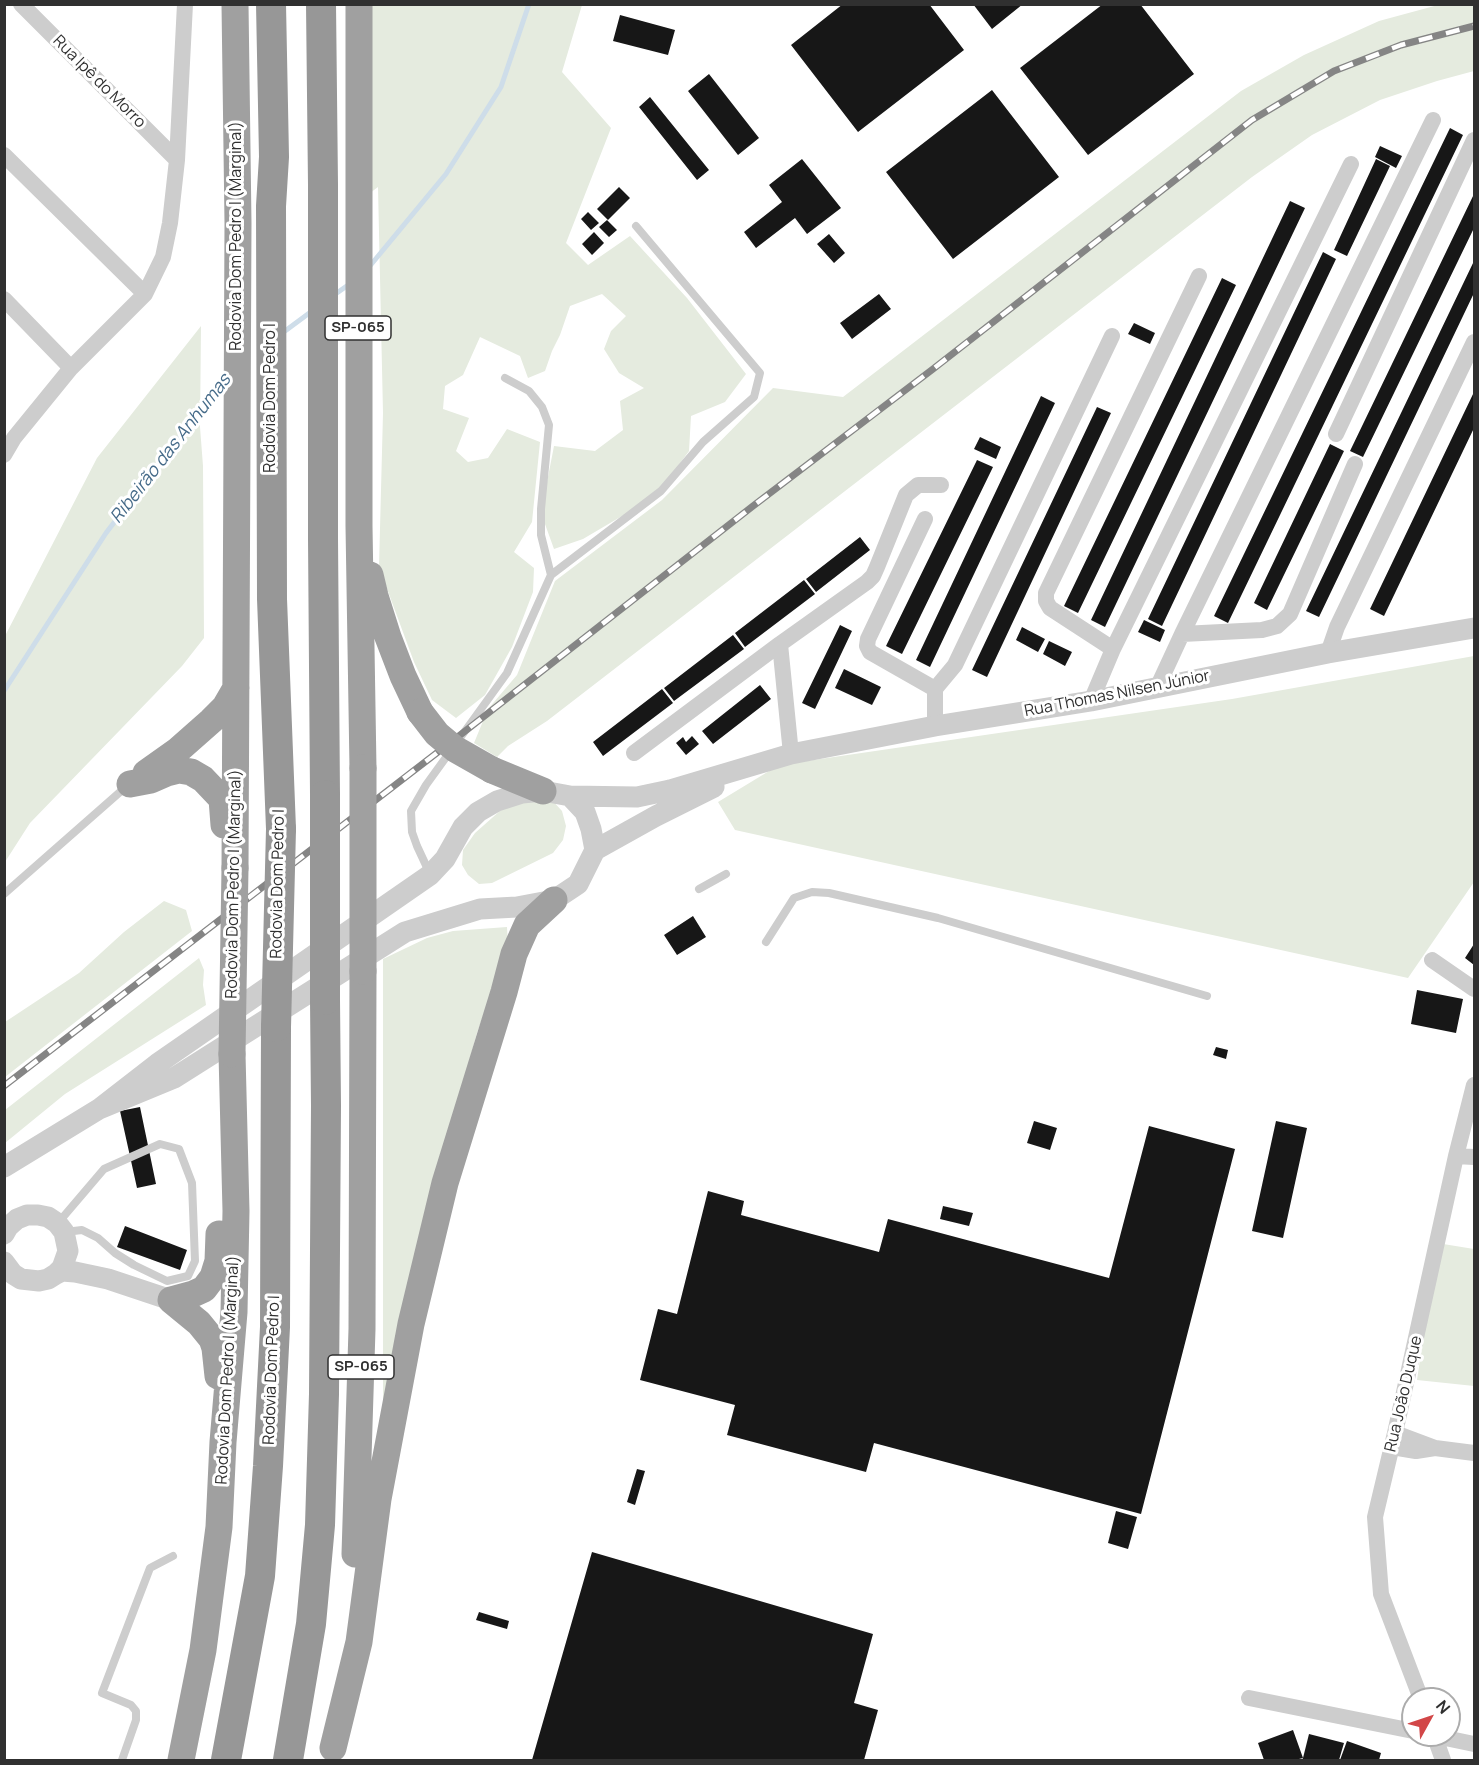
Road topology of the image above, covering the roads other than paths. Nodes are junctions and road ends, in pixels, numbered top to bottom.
1 (21, 4) edge
2 (185, 4) edge
3 (235, 4) edge
4 (271, 4) edge
5 (321, 4) edge
6 (359, 4) edge
7 (1433, 120) dead end
8 (1474, 140) edge
9 (4, 155) edge
10 (177, 160) junction
11 (1351, 164) dead end
12 (636, 226) dead end
13 (1198, 276) dead end
14 (145, 294) junction
15 (4, 299) edge
16 (1112, 336) dead end
17 (1474, 342) edge
18 (71, 368) junction
19 (505, 378) dead end
20 (9, 434) edge
21 (1336, 434) dead end
22 (4, 455) edge
23 (1355, 464) dead end
24 (941, 485) dead end
25 (925, 519) dead end
26 (359, 526) junction
27 (551, 575) junction
28 (1474, 628) edge
29 (1182, 634) junction
30 (780, 644) junction
31 (1113, 649) junction
32 (1328, 653) junction
33 (1157, 687) junction
34 (236, 688) junction
35 (935, 689) junction
36 (1091, 700) junction
37 (935, 726) junction
38 (634, 753) dead end
39 (791, 754) junction
40 (130, 784) junction
41 (543, 791) junction
42 (570, 796) junction
43 (678, 796) junction
44 (595, 850) junction
45 (235, 868) junction
46 (430, 874) junction
47 (726, 874) dead end
48 (699, 889) dead end
49 (4, 894) edge
50 (554, 900) junction
51 (766, 942) dead end
52 (1432, 960) dead end
53 (1474, 989) edge
54 (1207, 996) dead end
55 (1474, 1085) edge
56 (234, 1107) junction
57 (99, 1109) junction
58 (1456, 1156) junction
59 (1474, 1157) edge
60 (4, 1167) edge
61 (4, 1210) edge
62 (27, 1215) junction
63 (63, 1233) junction
64 (4, 1234) edge
65 (4, 1262) edge
66 (56, 1274) junction
67 (108, 1279) junction
68 (171, 1300) junction
69 (1394, 1440) junction
70 (223, 1442) junction
71 (1474, 1453) edge
72 (173, 1556) dead end
73 (1416, 1687) edge
74 (1250, 1698) dead end
75 (1401, 1729) edge
76 (332, 1754) edge
77 (122, 1761) edge
78 (181, 1761) edge
79 (226, 1761) edge
80 (288, 1761) edge

1 - 10 street, Rua Ipê do Morro
2 - 10 street
3 - 34 highway, Rodovia Dom Pedro I (Marginal)
4 - 79 highway, Rodovia Dom Pedro I, bridge
5 - 80 highway, SP-065, bridge
6 - 26 highway, SP-065
7 - 29 street
8 - 21 street
9 - 14 street
10 - 14 street
11 - 31 street
12 - 27 lane
13 - 31 street
14 - 18 street
15 - 18 street
16 - 35 street
17 - 32 street
18 - 20 street
19 - 27 lane
20 - 22 street
23 - 29 street
24 - 30 street
25 - 35 street
26 - 41 highway, bridge
26 - 76 highway, SP-065, bridge
27 - 46 lane
28 - 32 street, Rua Thomas Nilsen Júnior
29 - 33 street
30 - 38 street
30 - 39 street
31 - 36 street
32 - 33 street, Rua Thomas Nilsen Júnior
33 - 36 street, Rua Thomas Nilsen Júnior
34 - 40 highway
34 - 45 highway, Rodovia Dom Pedro I (Marginal)
35 - 37 street
36 - 37 street, Rua Thomas Nilsen Júnior
37 - 39 street, Rua Thomas Nilsen Júnior
39 - 43 street, Rua Thomas Nilsen Júnior
40 - 45 highway
40 - 49 lane
41 - 42 street, Rua Thomas Nilsen Júnior
41 - 46 street, Rua Thomas Nilsen Júnior
42 - 43 street, Rua Thomas Nilsen Júnior
42 - 44 street
43 - 44 street, Rua Thomas Nilsen Júnior
44 - 50 street
45 - 56 highway, Rodovia Dom Pedro I (Marginal), bridge
46 - 57 street, Rua Thomas Nilsen Júnior
47 - 48 lane
50 - 57 street
50 - 76 highway
51 - 54 lane
52 - 53 street
55 - 58 street, Rua João Duque
56 - 68 highway
56 - 70 highway, Rodovia Dom Pedro I (Marginal)
57 - 60 street
58 - 59 street
58 - 69 street, Rua João Duque
61 - 62 street
62 - 63 street
62 - 64 street
63 - 63 lane
63 - 66 street
63 - 67 street
65 - 66 street
66 - 67 street
67 - 68 street
68 - 70 highway
69 - 71 street
69 - 73 street, Rua João Duque
70 - 78 highway, Rodovia Dom Pedro I (Marginal)
72 - 77 lane
74 - 75 street

